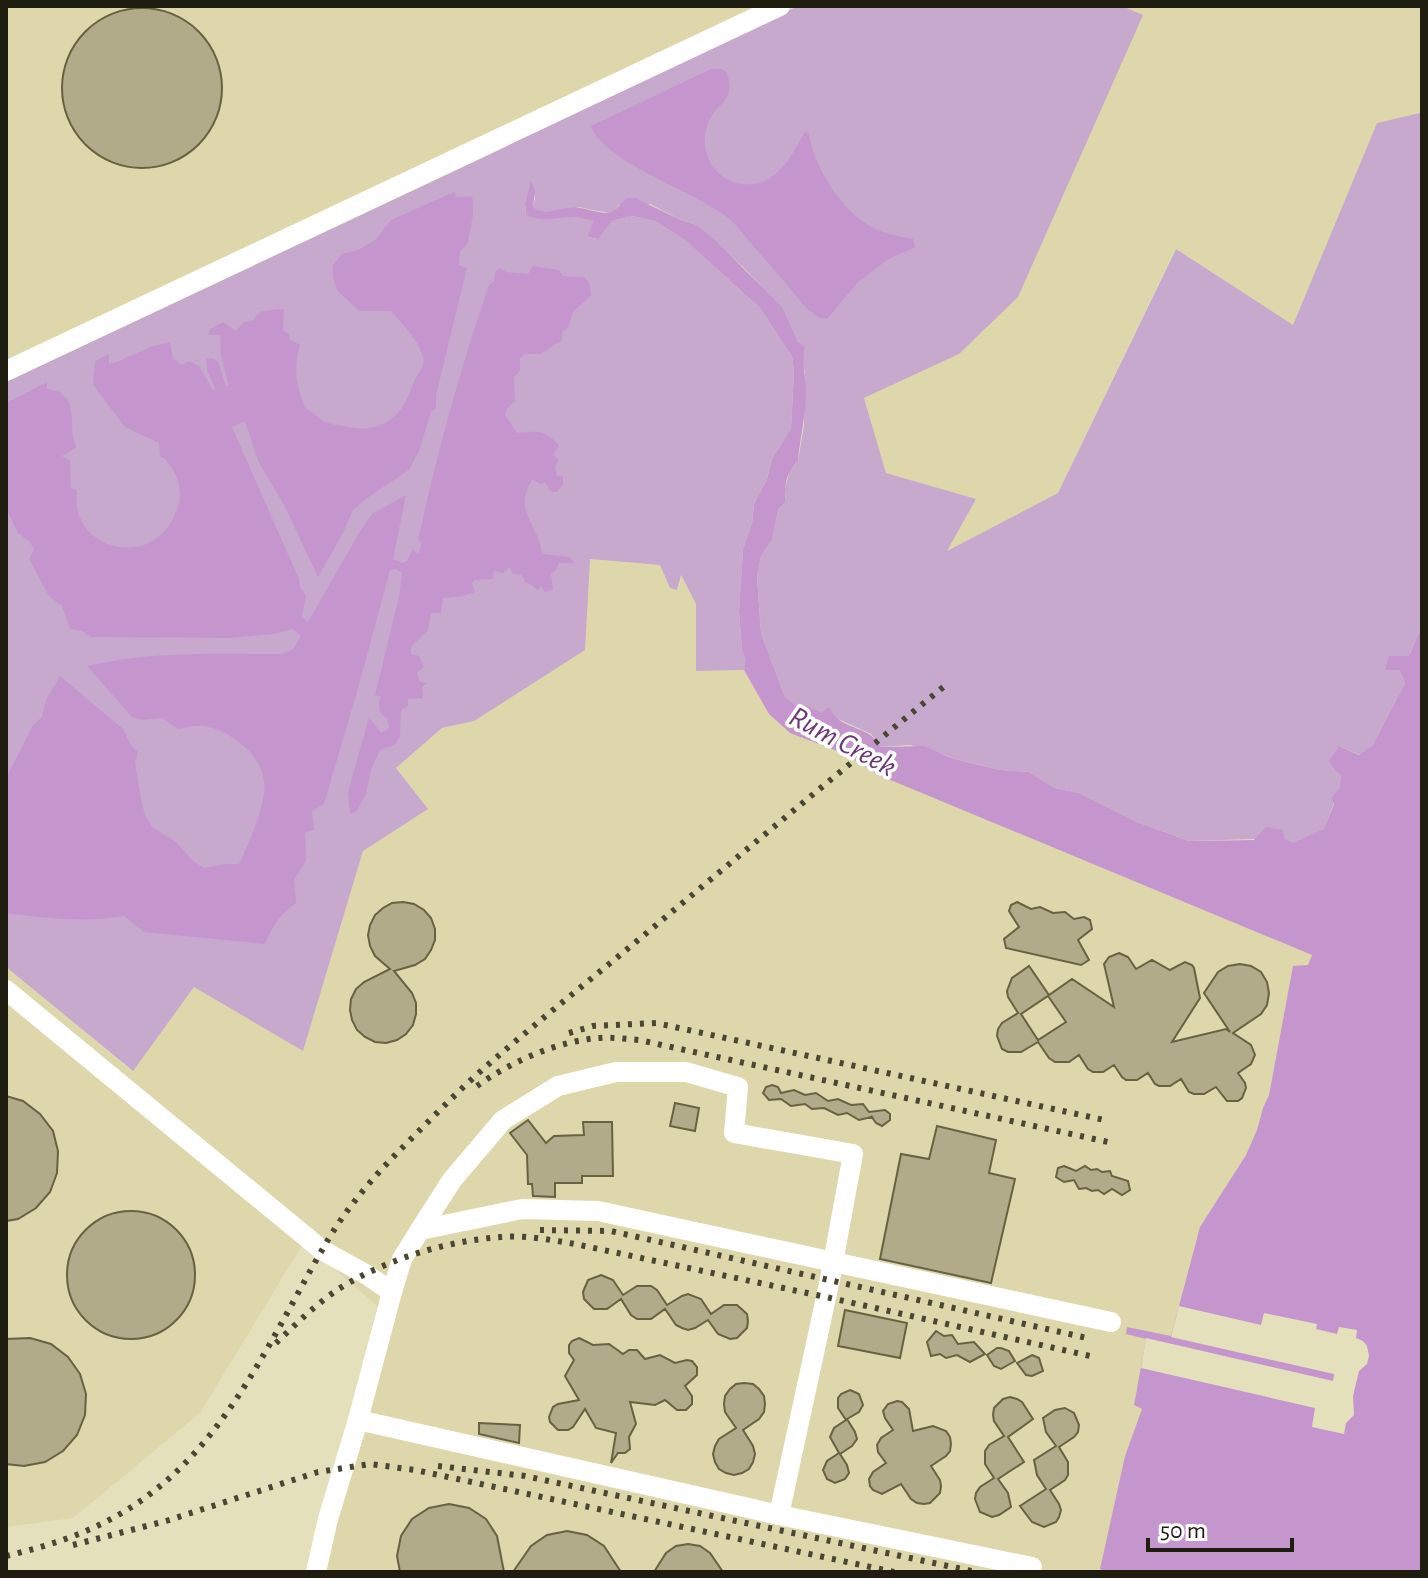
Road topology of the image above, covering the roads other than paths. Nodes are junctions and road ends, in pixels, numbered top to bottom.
1 (780, 6) edge
2 (6, 371) edge
3 (6, 990) edge
4 (420, 1230) junction
5 (833, 1263) junction
6 (392, 1292) junction
7 (1111, 1322) dead end
8 (358, 1420) junction
9 (779, 1515) junction
10 (316, 1572) edge
11 (1031, 1572) edge

1 - 2 lane
3 - 6 lane
4 - 5 lane
4 - 5 lane
4 - 6 lane
5 - 7 lane
5 - 9 lane
6 - 8 lane
8 - 9 lane
8 - 10 lane
9 - 11 lane

